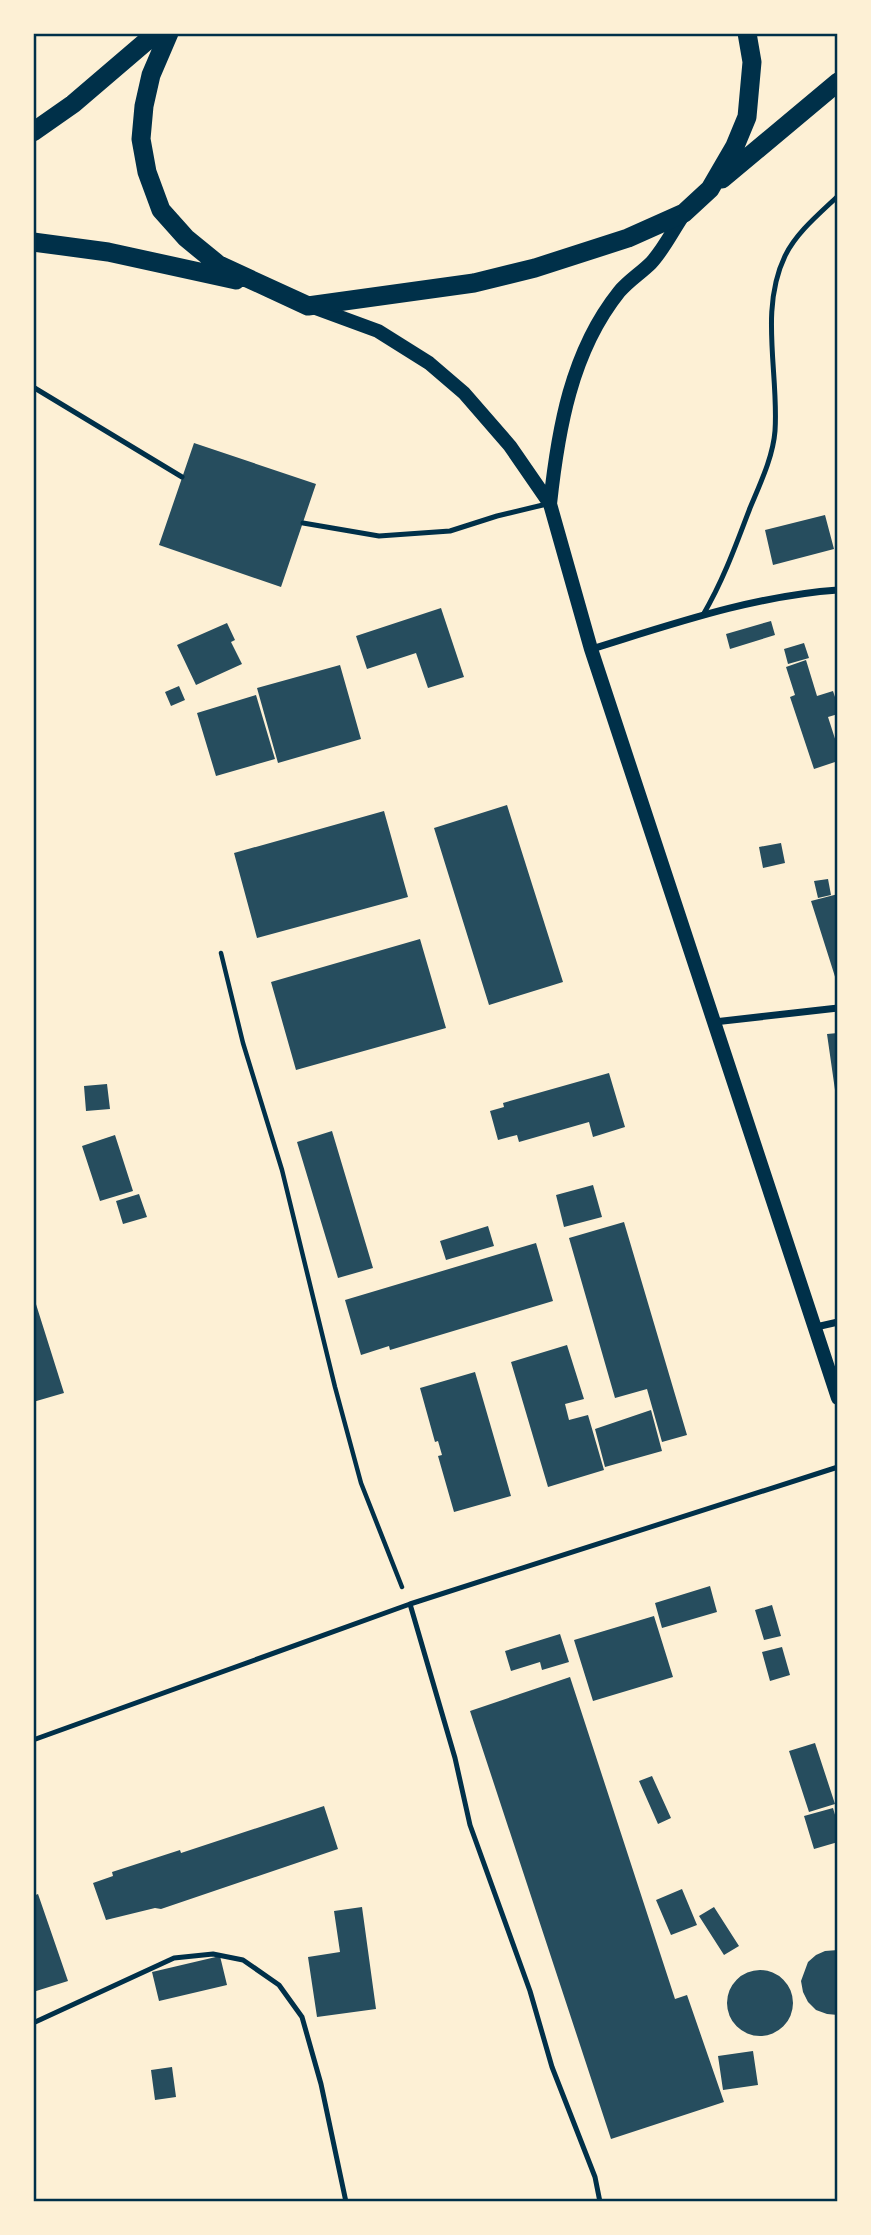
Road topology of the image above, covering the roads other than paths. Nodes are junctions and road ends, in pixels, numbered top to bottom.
1 (156, 33) edge
2 (169, 33) edge
3 (747, 33) edge
4 (838, 82) edge
5 (33, 132) edge
6 (710, 189) junction
7 (838, 196) edge
8 (684, 213) junction
9 (33, 242) edge
10 (264, 287) junction
11 (308, 306) junction
12 (33, 387) edge
13 (183, 477) dead end
14 (550, 504) junction
15 (303, 523) dead end
16 (838, 590) edge
17 (703, 615) junction
18 (591, 649) junction
19 (838, 1008) edge
20 (714, 1022) junction
21 (838, 1322) edge
22 (816, 1327) junction
23 (838, 1398) edge
24 (838, 1467) edge
25 (410, 1604) junction
26 (33, 1740) edge
27 (33, 2023) edge
28 (346, 2202) edge
29 (600, 2202) edge

1 - 5 highway
2 - 10 highway
3 - 6 highway
4 - 6 highway
6 - 8 highway
7 - 17 lane
8 - 11 highway
8 - 14 main road
9 - 10 highway
10 - 11 highway
11 - 14 main road
12 - 13 lane
14 - 15 lane
14 - 18 main road
16 - 17 street
17 - 18 street
18 - 20 main road
19 - 20 street
20 - 22 main road
21 - 22 street
22 - 23 main road
24 - 25 lane
25 - 26 lane
25 - 29 lane
27 - 28 lane

